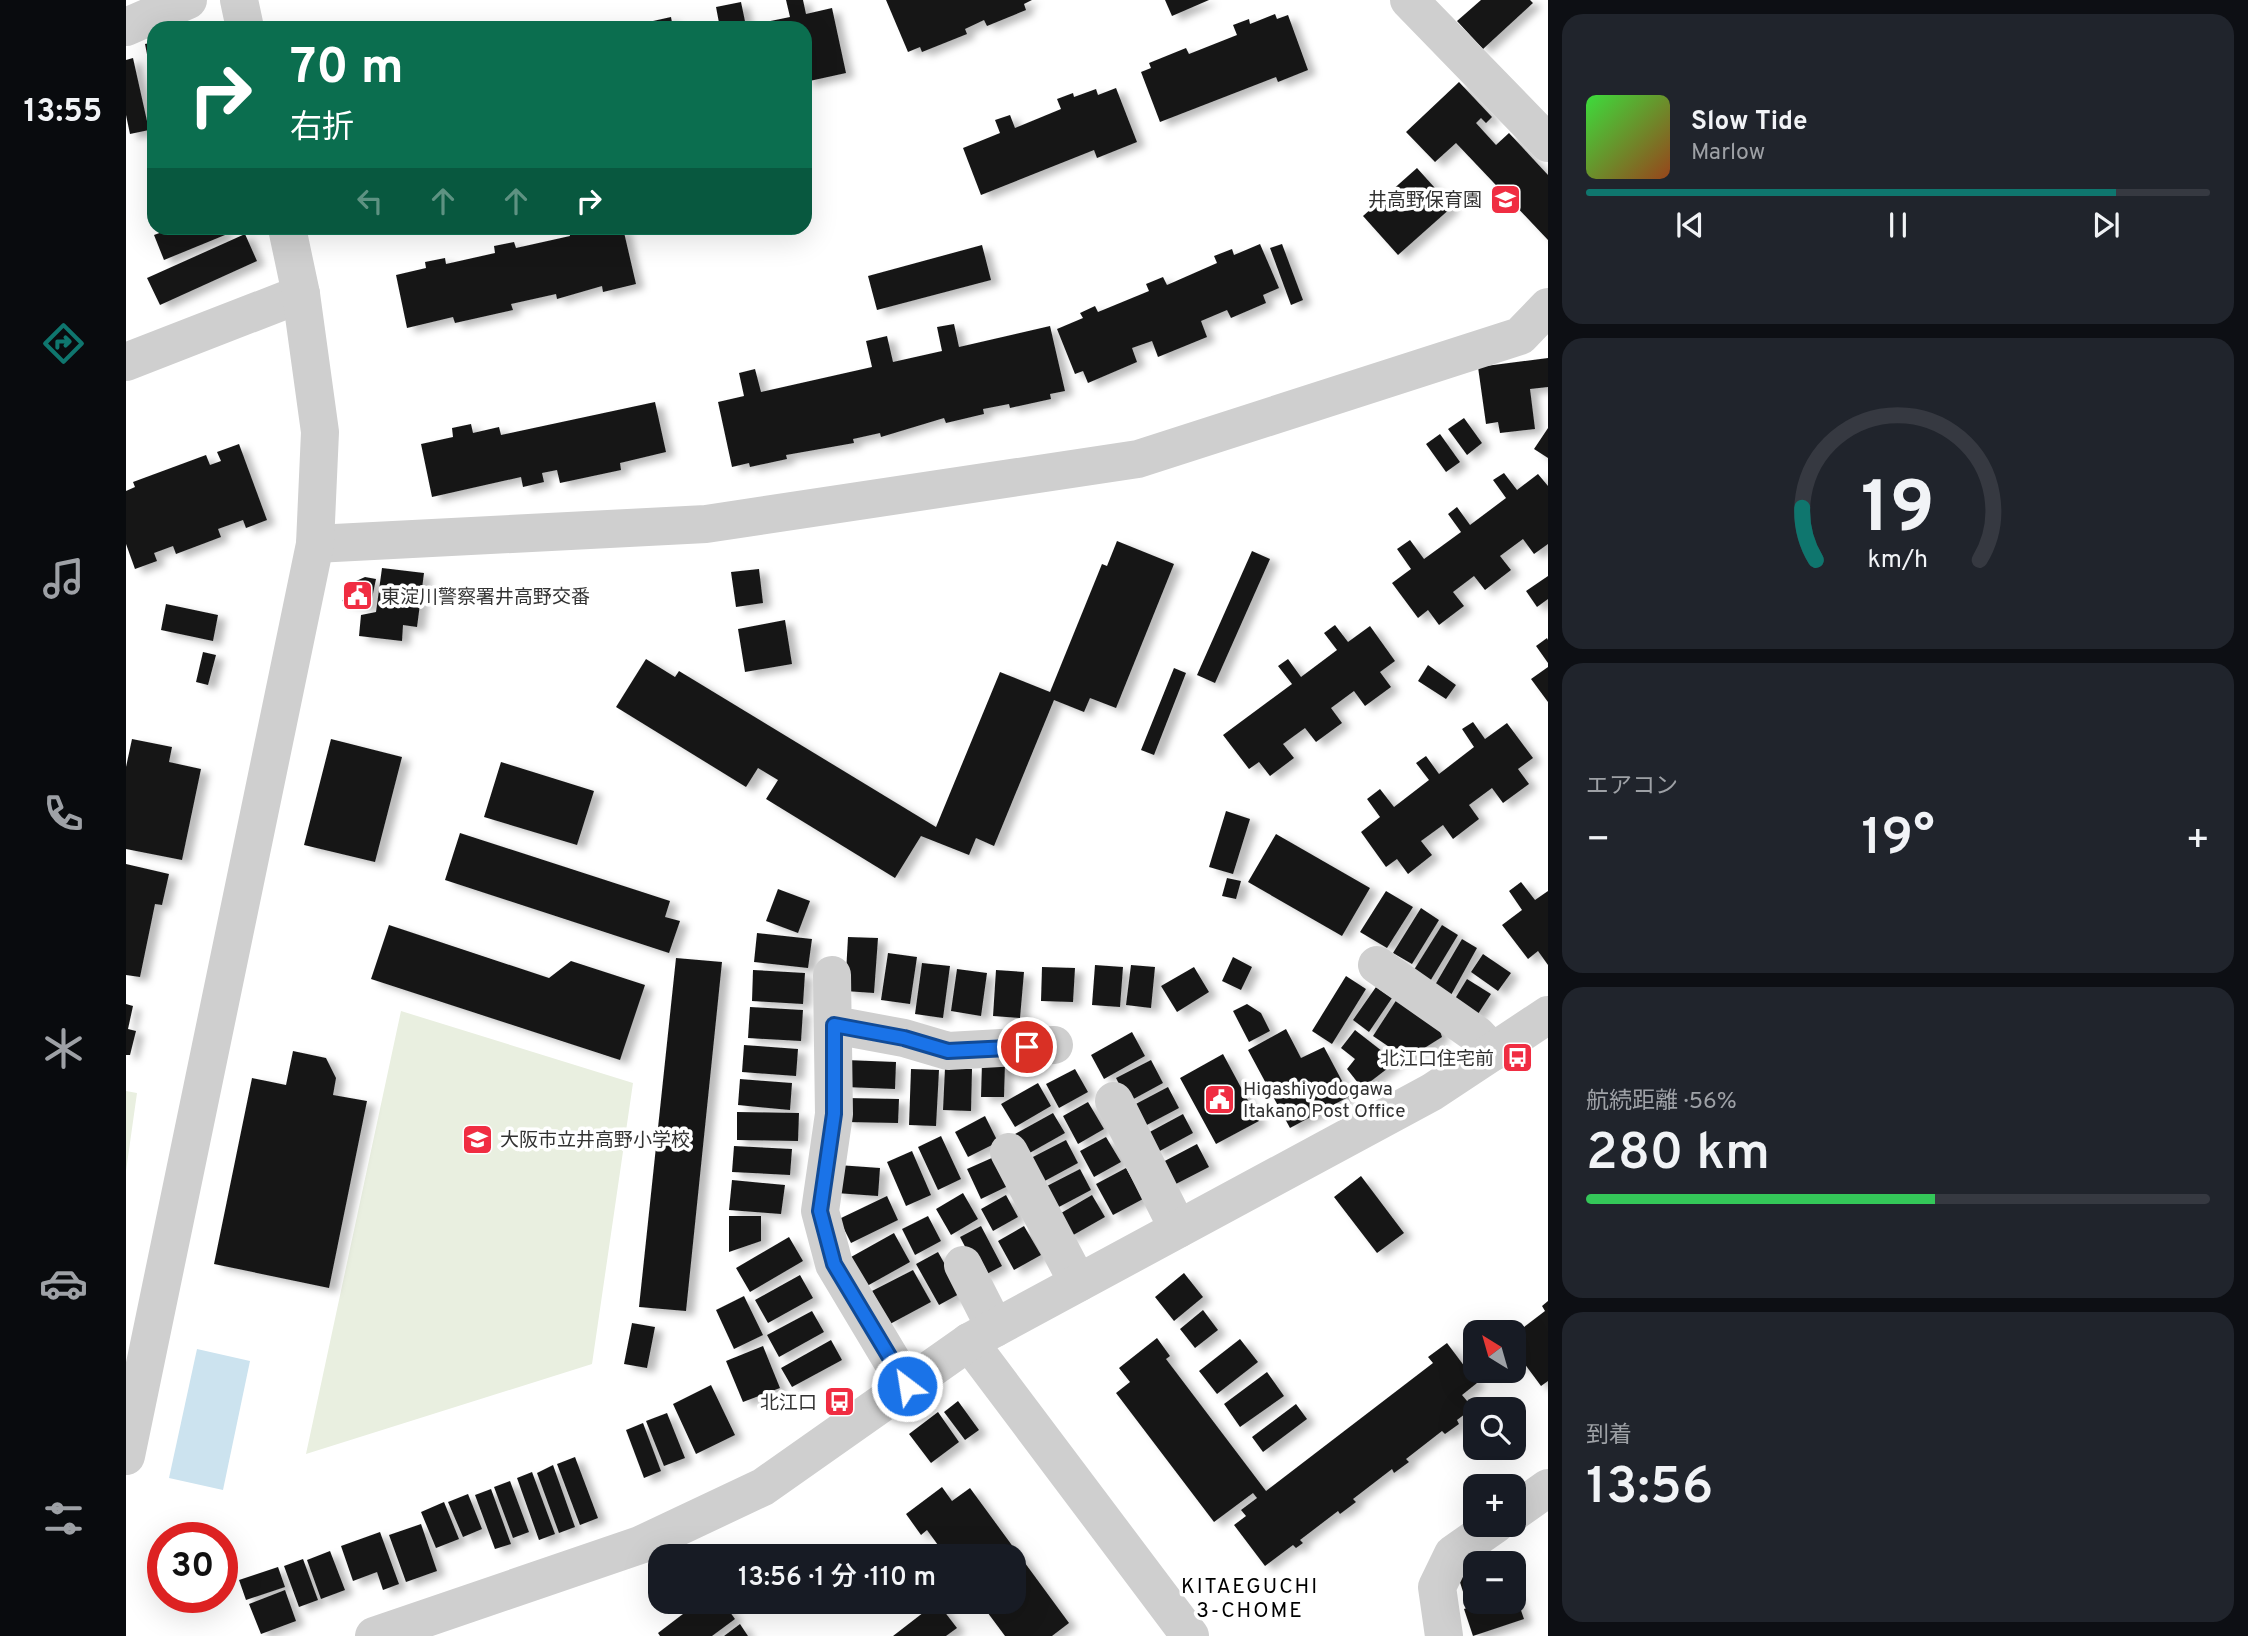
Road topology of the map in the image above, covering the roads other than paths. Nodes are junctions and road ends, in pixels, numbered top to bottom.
1 (188, 0) edge
2 (239, 0) edge
3 (1409, 0) edge
4 (244, 21) edge
5 (126, 27) edge
6 (1548, 143) edge
7 (288, 235) edge
8 (301, 294) junction
9 (1548, 307) edge
10 (126, 362) edge
11 (316, 544) junction
12 (1377, 965) dead end
13 (832, 975) dead end
14 (1548, 1015) edge
15 (834, 1025) junction
16 (1054, 1045) dead end
17 (1493, 1052) junction
18 (1114, 1101) dead end
19 (1009, 1152) dead end
20 (1178, 1229) junction
21 (963, 1265) dead end
22 (1078, 1283) junction
23 (982, 1335) junction
24 (907, 1386) junction
25 (126, 1456) edge
26 (1477, 1537) edge
27 (374, 1636) edge
28 (1190, 1636) edge
29 (1444, 1636) edge

1 - 5 street
2 - 4 street
3 - 6 street
7 - 8 street
8 - 10 street
8 - 11 street
9 - 11 street
11 - 25 street
12 - 17 street
13 - 15 street
14 - 17 street
15 - 16 street
15 - 24 street
17 - 20 street
18 - 20 street
19 - 22 street
20 - 22 street
21 - 23 street
22 - 23 street
23 - 24 street
23 - 28 street
24 - 27 street
26 - 29 street

